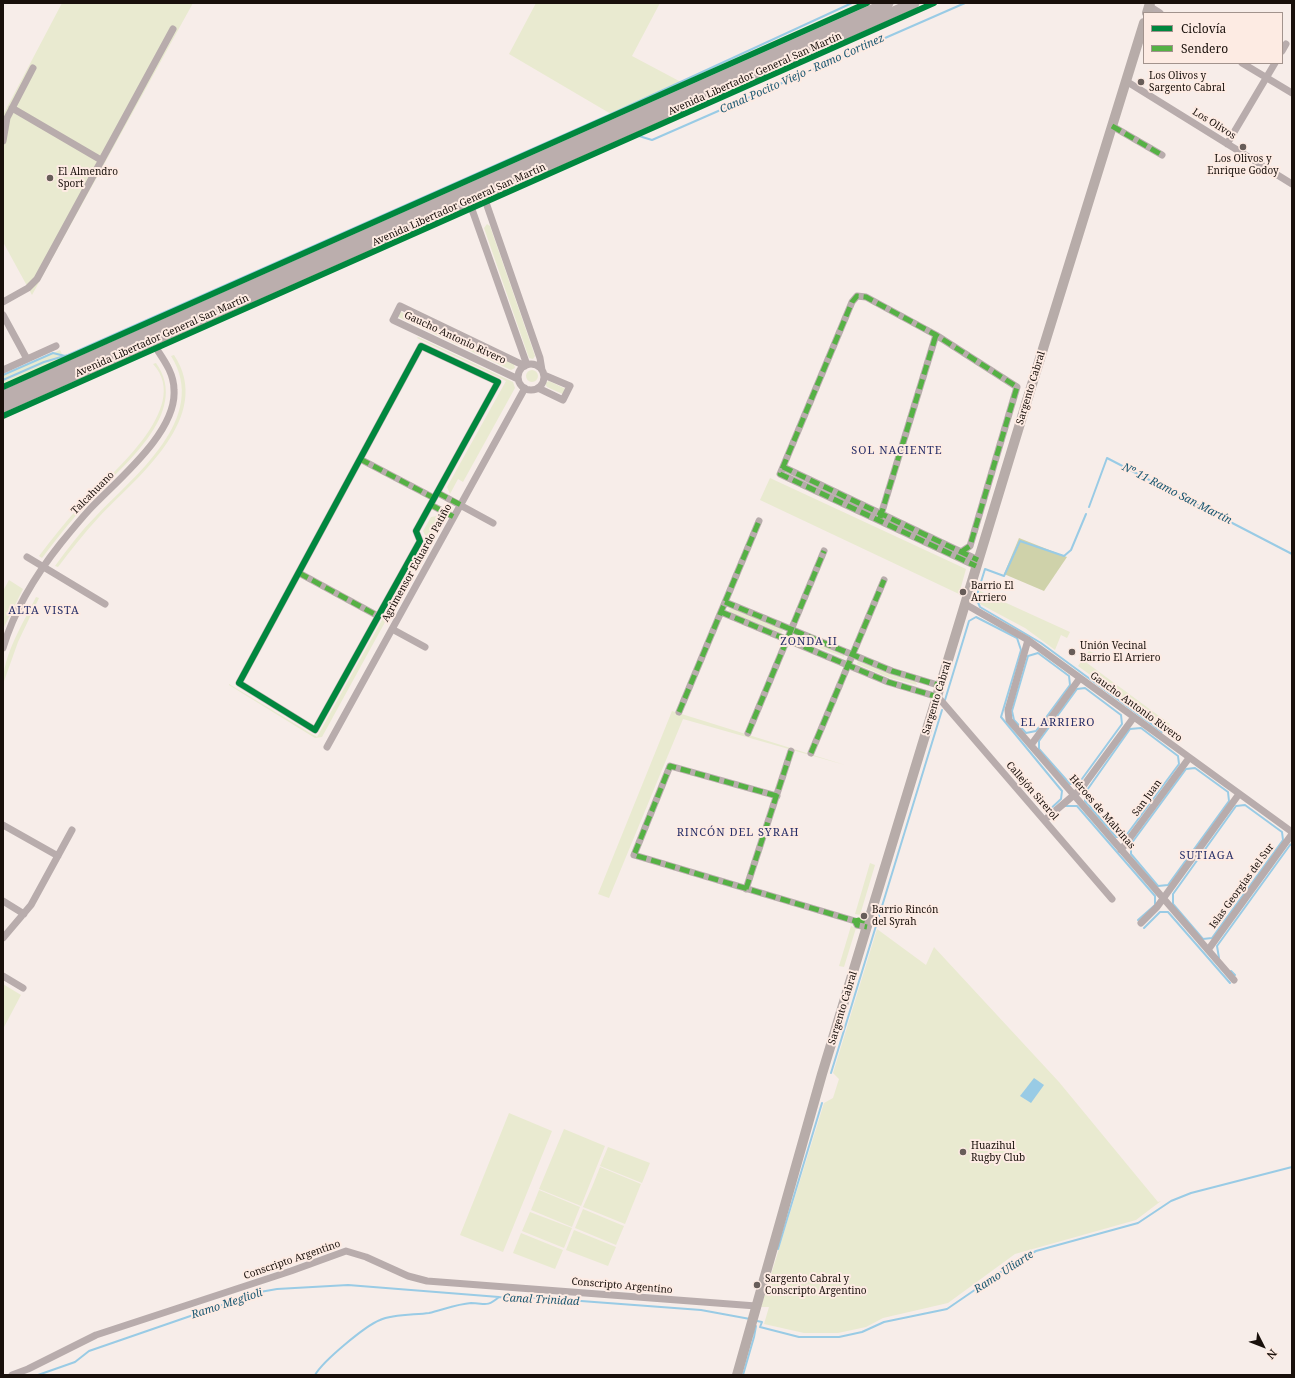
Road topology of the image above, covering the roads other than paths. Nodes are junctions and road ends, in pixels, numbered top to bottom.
1 (888, 3) edge
2 (914, 3) edge
3 (1149, 7) edge
4 (1158, 12) edge
5 (1143, 26) edge
6 (173, 28) dead end
7 (1286, 44) dead end
8 (1283, 50) edge
9 (1244, 64) edge
10 (1274, 64) edge
11 (33, 68) dead end
12 (1266, 78) junction
13 (1126, 81) junction
14 (1292, 93) edge
15 (12, 108) junction
16 (1112, 126) junction
17 (3, 141) edge
18 (1227, 144) junction
19 (1162, 155) dead end
20 (101, 160) junction
21 (1292, 184) edge
22 (483, 194) junction
23 (469, 200) junction
24 (302, 269) junction
25 (3, 302) edge
26 (3, 314) edge
27 (936, 334) junction
28 (56, 346) dead end
29 (158, 351) dead end
30 (27, 359) junction
31 (526, 365) junction
32 (3, 370) edge
33 (543, 372) junction
34 (518, 379) junction
35 (525, 388) junction
36 (538, 388) junction
37 (3, 396) edge
38 (3, 407) edge
39 (360, 459) junction
40 (434, 499) junction
41 (461, 505) junction
42 (454, 517) junction
43 (880, 518) junction
44 (759, 521) dead end
45 (493, 523) dead end
46 (942, 547) junction
47 (824, 551) dead end
48 (961, 552) junction
49 (27, 557) dead end
50 (977, 563) junction
51 (43, 567) junction
52 (299, 574) junction
53 (884, 580) dead end
54 (725, 602) junction
55 (105, 604) dead end
56 (965, 604) junction
57 (721, 612) junction
58 (378, 616) junction
59 (392, 629) junction
60 (791, 629) junction
61 (787, 640) junction
62 (1028, 640) junction
63 (425, 647) dead end
64 (3, 648) edge
65 (852, 655) junction
66 (848, 665) junction
67 (1080, 678) junction
68 (941, 686) junction
69 (938, 697) junction
70 (679, 712) dead end
71 (1134, 717) junction
72 (748, 733) dead end
73 (1031, 745) junction
74 (327, 746) dead end
75 (791, 751) dead end
76 (812, 753) dead end
77 (1190, 758) junction
78 (1239, 794) junction
79 (1074, 795) junction
80 (777, 796) junction
81 (1048, 816) dead end
82 (3, 825) edge
83 (72, 830) dead end
84 (1292, 833) edge
85 (1121, 850) junction
86 (58, 856) junction
87 (746, 889) junction
88 (1112, 899) dead end
89 (1164, 899) junction
90 (3, 901) edge
91 (24, 914) junction
92 (1141, 923) dead end
93 (868, 925) junction
94 (3, 938) edge
95 (1208, 950) junction
96 (3, 976) edge
97 (1234, 980) dead end
98 (23, 988) dead end
99 (754, 1315) junction
100 (12, 1375) edge
101 (737, 1375) edge

1 - 24 main road, Avenida Libertador General San Martín
2 - 22 main road, Avenida Libertador General San Martín
3 - 4 street
5 - 13 main road, Sargento Cabral
6 - 20 street
7 - 8 street
9 - 12 street
10 - 12 street
11 - 15 street
12 - 14 street
12 - 18 street
13 - 16 main road, Sargento Cabral
13 - 18 street, Los Olivos
15 - 17 street
15 - 20 street
16 - 19 street
16 - 50 main road, Sargento Cabral
18 - 21 street, Los Olivos
20 - 25 street
22 - 23 main road, Avenida Libertador General San Martín
22 - 33 street
23 - 24 main road, Avenida Libertador General San Martín
23 - 31 street
24 - 37 main road, Avenida Libertador General San Martín
24 - 38 main road, Avenida Libertador General San Martín
26 - 30 street
27 - 43 street
27 - 43 street
27 - 48 street
28 - 30 street
29 - 51 street, Talcahuano
30 - 32 street
31 - 33 street
31 - 34 street
31 - 34 street, Gaucho Antonio Rivero
33 - 36 street
33 - 36 street
34 - 35 street
35 - 36 street
35 - 41 street, Agrimensor Eduardo Patiño
39 - 40 street
39 - 40 street
39 - 52 street
40 - 41 street
40 - 42 street
40 - 58 street
41 - 42 street, Agrimensor Eduardo Patiño
41 - 45 street
42 - 59 street, Agrimensor Eduardo Patiño
43 - 46 street
44 - 54 street
46 - 48 street
46 - 50 street
47 - 60 street
48 - 50 street
49 - 51 street
50 - 56 main road, Sargento Cabral
51 - 55 street
51 - 64 street, Talcahuano
52 - 58 street
52 - 58 street
53 - 65 street
54 - 57 street
54 - 60 street
56 - 62 street, Gaucho Antonio Rivero
56 - 68 main road, Sargento Cabral
57 - 61 street
57 - 70 street
59 - 63 street
59 - 74 street, Agrimensor Eduardo Patiño
60 - 61 street
60 - 65 street
61 - 66 street
61 - 72 street
62 - 67 street, Gaucho Antonio Rivero
62 - 73 street, Héroes de Malvinas
65 - 66 street
65 - 68 street
66 - 69 street
66 - 76 street
67 - 71 street, Gaucho Antonio Rivero
67 - 73 street
68 - 69 main road, Sargento Cabral
69 - 88 street, Callejón Sirerol
69 - 93 main road, Sargento Cabral
71 - 77 street, Gaucho Antonio Rivero
71 - 79 street
73 - 79 street, Héroes de Malvinas
75 - 80 street
77 - 78 street, Gaucho Antonio Rivero
77 - 85 street, San Juan
78 - 84 street, Gaucho Antonio Rivero
78 - 89 street
79 - 81 street
79 - 85 street, Héroes de Malvinas
80 - 87 street
80 - 87 street
82 - 86 street
83 - 86 street
84 - 95 street, Islas Georgias del Sur
85 - 89 street, Héroes de Malvinas
86 - 91 street
87 - 93 street
89 - 92 street
89 - 95 street, Héroes de Malvinas
90 - 91 street
91 - 94 street
93 - 99 main road, Sargento Cabral
95 - 97 street, Héroes de Malvinas
96 - 98 street
99 - 100 street, Conscripto Argentino
99 - 101 main road, Sargento Cabral

